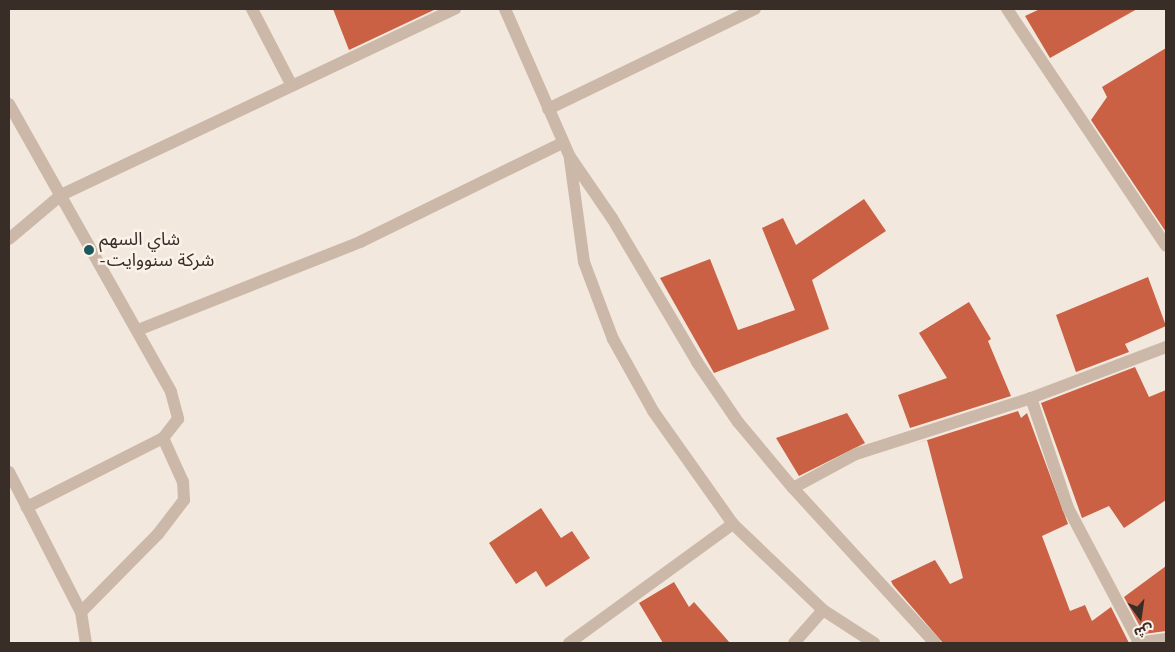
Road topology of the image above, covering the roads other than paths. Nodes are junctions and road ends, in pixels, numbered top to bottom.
1 (252, 9) edge
2 (456, 9) edge
3 (505, 9) edge
4 (755, 9) edge
5 (1007, 9) edge
6 (291, 84) junction
7 (9, 104) edge
8 (548, 109) junction
9 (562, 143) junction
10 (570, 158) junction
11 (61, 195) junction
12 (9, 239) edge
13 (1166, 246) edge
14 (138, 330) junction
15 (1166, 347) edge
16 (1031, 398) junction
17 (163, 438) junction
18 (9, 472) edge
19 (793, 488) junction
20 (27, 507) junction
21 (733, 524) junction
22 (823, 610) junction
23 (82, 612) junction
24 (1166, 639) edge
25 (86, 643) edge
26 (569, 643) edge
27 (794, 643) edge
28 (874, 643) edge
29 (935, 643) edge
30 (1138, 643) edge

1 - 6 street
2 - 6 street
3 - 8 street
4 - 8 street
5 - 13 street
6 - 11 street
7 - 11 street
8 - 9 street
9 - 10 street
9 - 14 street
10 - 19 street
10 - 21 street
11 - 12 street
11 - 14 street
14 - 17 street
15 - 16 street
16 - 19 street
16 - 30 street
17 - 20 street
17 - 23 street
18 - 20 street
19 - 29 street
20 - 23 street
21 - 22 street
21 - 26 street
22 - 27 street
22 - 28 street
23 - 25 street
24 - 30 street

